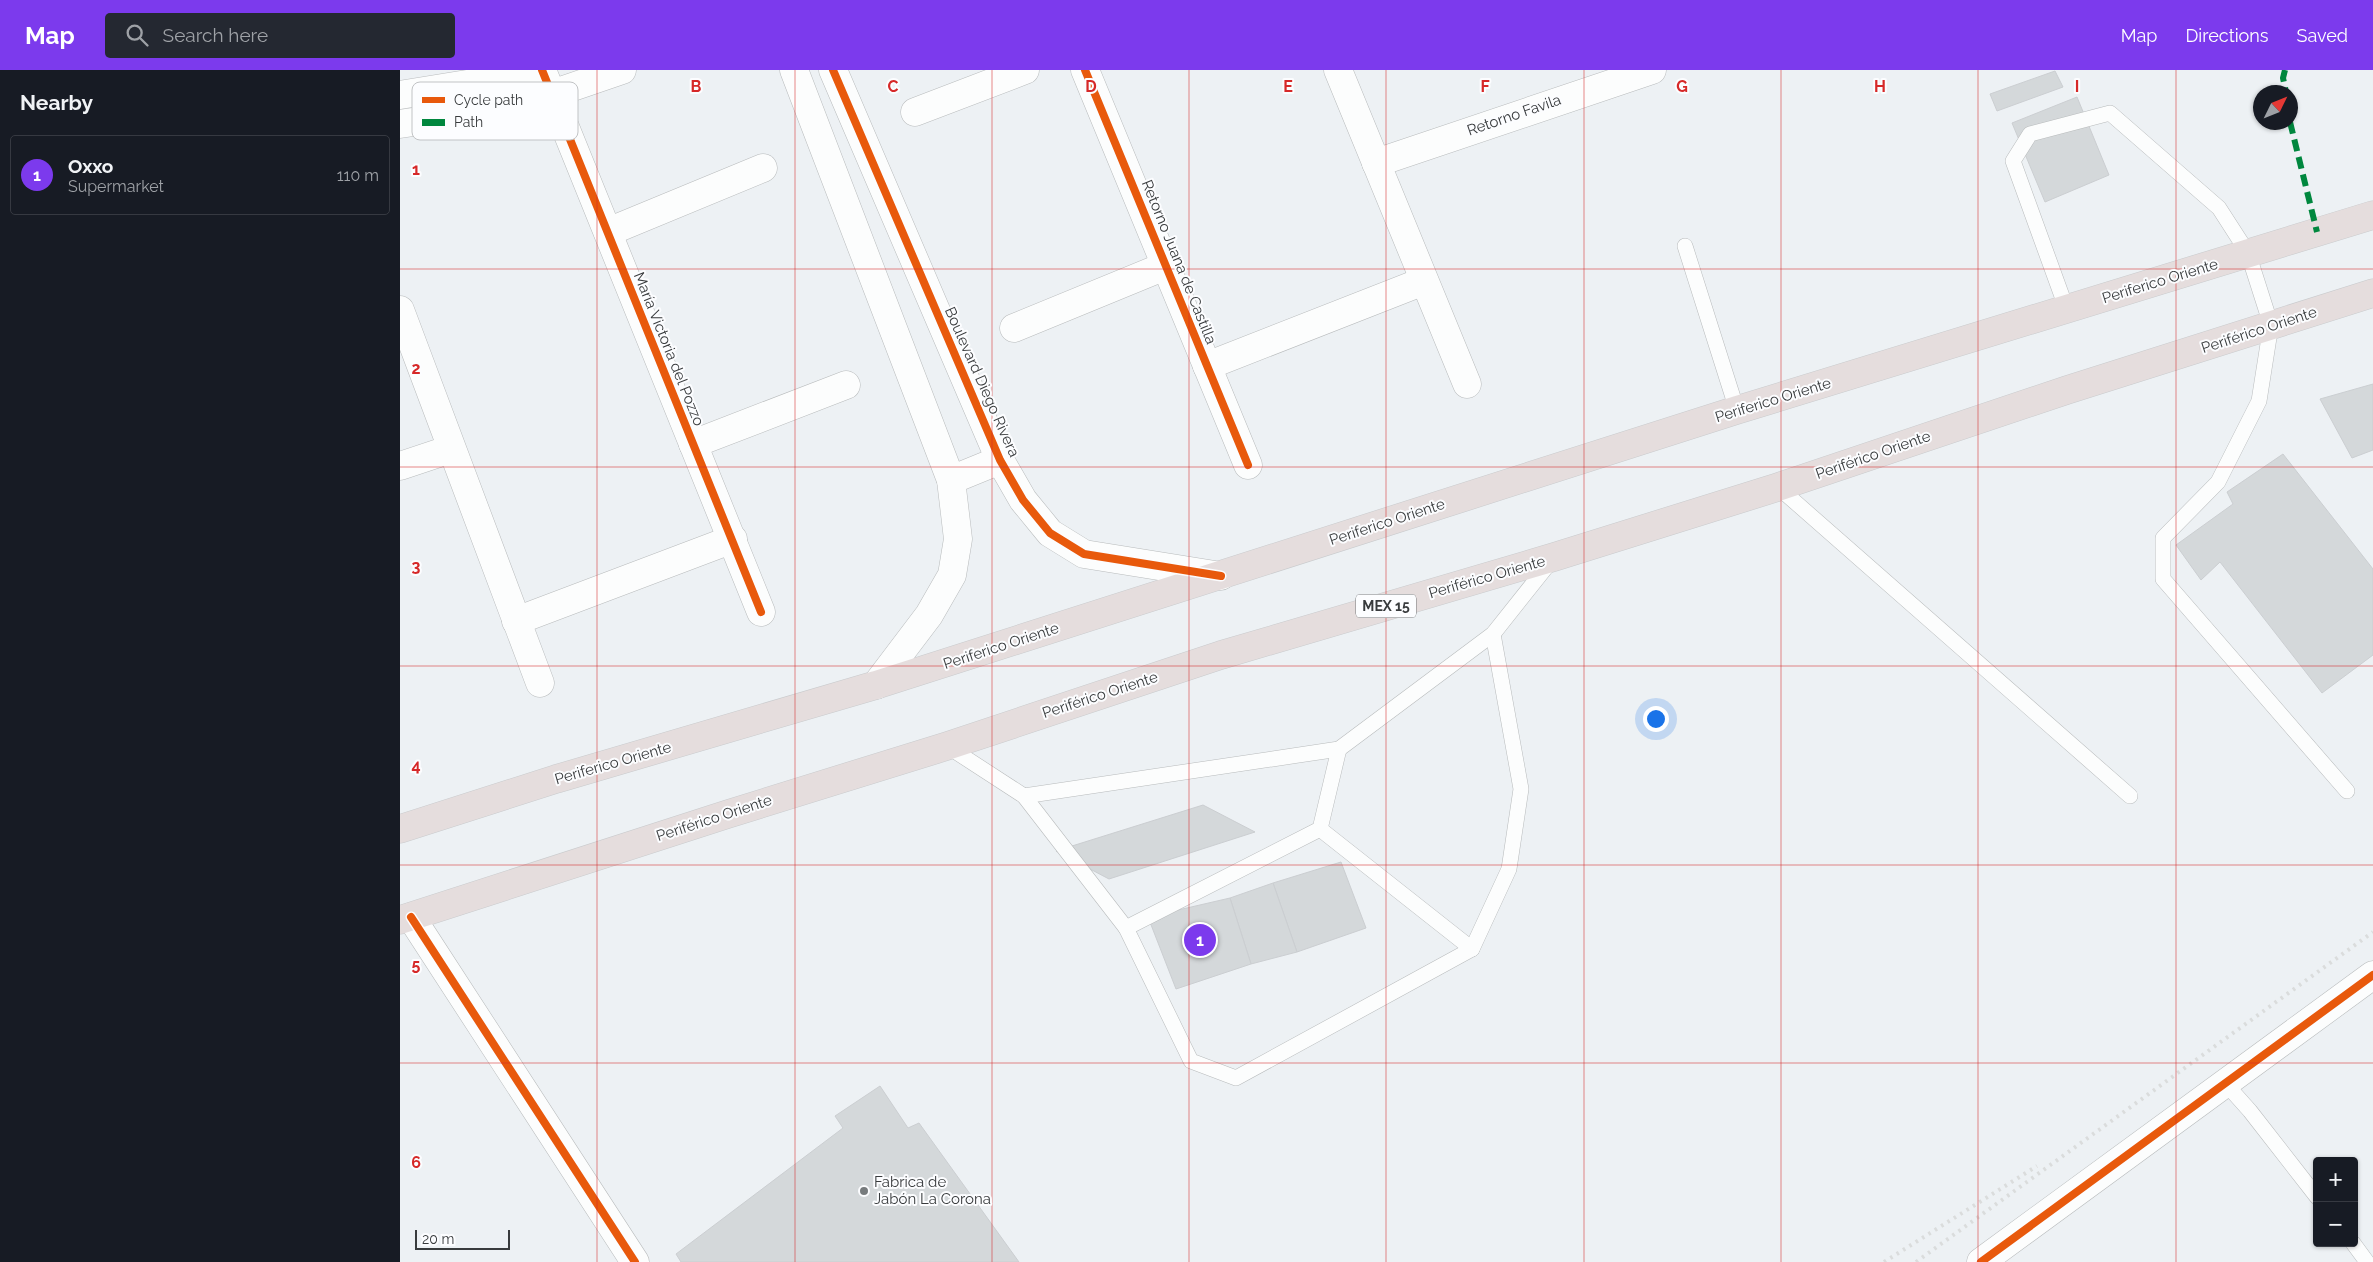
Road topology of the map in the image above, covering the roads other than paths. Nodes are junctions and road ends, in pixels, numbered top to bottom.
1 (528, 70) edge
2 (542, 70) edge
3 (794, 70) edge
4 (833, 70) edge
5 (1025, 70) edge
6 (1085, 70) edge
7 (1338, 70) edge
8 (1652, 70) edge
9 (616, 71) edge
10 (1593, 79) edge
11 (480, 82) edge
12 (547, 82) edge
13 (578, 85) edge
14 (915, 112) dead end
15 (570, 140) edge
16 (1376, 163) junction
17 (763, 168) dead end
18 (2373, 215) edge
19 (608, 232) junction
20 (1685, 246) dead end
21 (2248, 253) junction
22 (1165, 266) junction
23 (1424, 281) junction
24 (2373, 293) edge
25 (400, 310) edge
26 (2067, 310) junction
27 (2271, 326) junction
28 (1014, 328) dead end
29 (1207, 366) junction
30 (1467, 384) dead end
31 (846, 385) dead end
32 (1737, 410) junction
33 (693, 444) junction
34 (452, 449) junction
35 (1000, 460) junction
36 (1248, 465) dead end
37 (400, 466) edge
38 (951, 480) junction
39 (1778, 487) junction
40 (732, 539) junction
41 (1554, 557) junction
42 (1221, 576) junction
43 (761, 612) dead end
44 (516, 621) junction
45 (1493, 634) junction
46 (540, 682) dead end
47 (876, 686) junction
48 (947, 746) junction
49 (1339, 749) junction
50 (2347, 791) dead end
51 (1024, 796) junction
52 (2130, 796) dead end
53 (400, 829) edge
54 (1320, 829) junction
55 (405, 919) edge
56 (1126, 928) junction
57 (1472, 949) junction
58 (2373, 975) edge
59 (2225, 1083) junction
60 (2313, 1192) edge
61 (2356, 1247) edge
62 (635, 1262) edge
63 (1981, 1262) edge
64 (2367, 1262) edge

1 - 11 street
2 - 12 street, María Victoria del Pozzo
3 - 38 street
4 - 35 street, Boulevard Diego Rivera
5 - 14 street
6 - 22 street, Retorno Juana de Castilla
7 - 16 street
8 - 10 street, Retorno Favila
9 - 13 street
10 - 16 street, Retorno Favila
15 - 19 street, María Victoria del Pozzo
16 - 23 street
17 - 19 street
18 - 21 highway, Periferico Oriente
19 - 33 street, María Victoria del Pozzo
20 - 32 lane
21 - 26 highway, Periferico Oriente
21 - 26 lane
21 - 27 lane
22 - 28 street, Retorno Juana de Castilla
22 - 29 street, Retorno Juana de Castilla
23 - 29 street, Retorno Juana de Castilla
23 - 30 street
24 - 27 highway, Periférico Oriente / MEX 15
25 - 34 street
26 - 32 highway, Periferico Oriente
27 - 39 highway, Periférico Oriente / MEX 15
27 - 50 lane
29 - 36 street, Retorno Juana de Castilla
31 - 33 street
32 - 42 highway, Periferico Oriente
33 - 40 street, María Victoria del Pozzo
34 - 37 street
34 - 44 street
35 - 38 street
35 - 42 street, Boulevard Diego Rivera
38 - 47 street
39 - 41 highway, Periférico Oriente / MEX 15
39 - 52 lane
40 - 43 street, María Victoria del Pozzo
40 - 44 street
41 - 45 lane
41 - 48 highway, Periférico Oriente / MEX 15
42 - 47 highway, Periferico Oriente
44 - 46 street
45 - 49 lane
45 - 57 lane
47 - 53 highway, Periferico Oriente
48 - 51 lane
48 - 55 highway, Periférico Oriente / MEX 15
49 - 51 lane
49 - 54 lane
51 - 56 lane
54 - 56 lane
54 - 57 lane
55 - 62 street
56 - 57 lane
58 - 59 street
59 - 60 lane
59 - 63 street
61 - 64 lane

